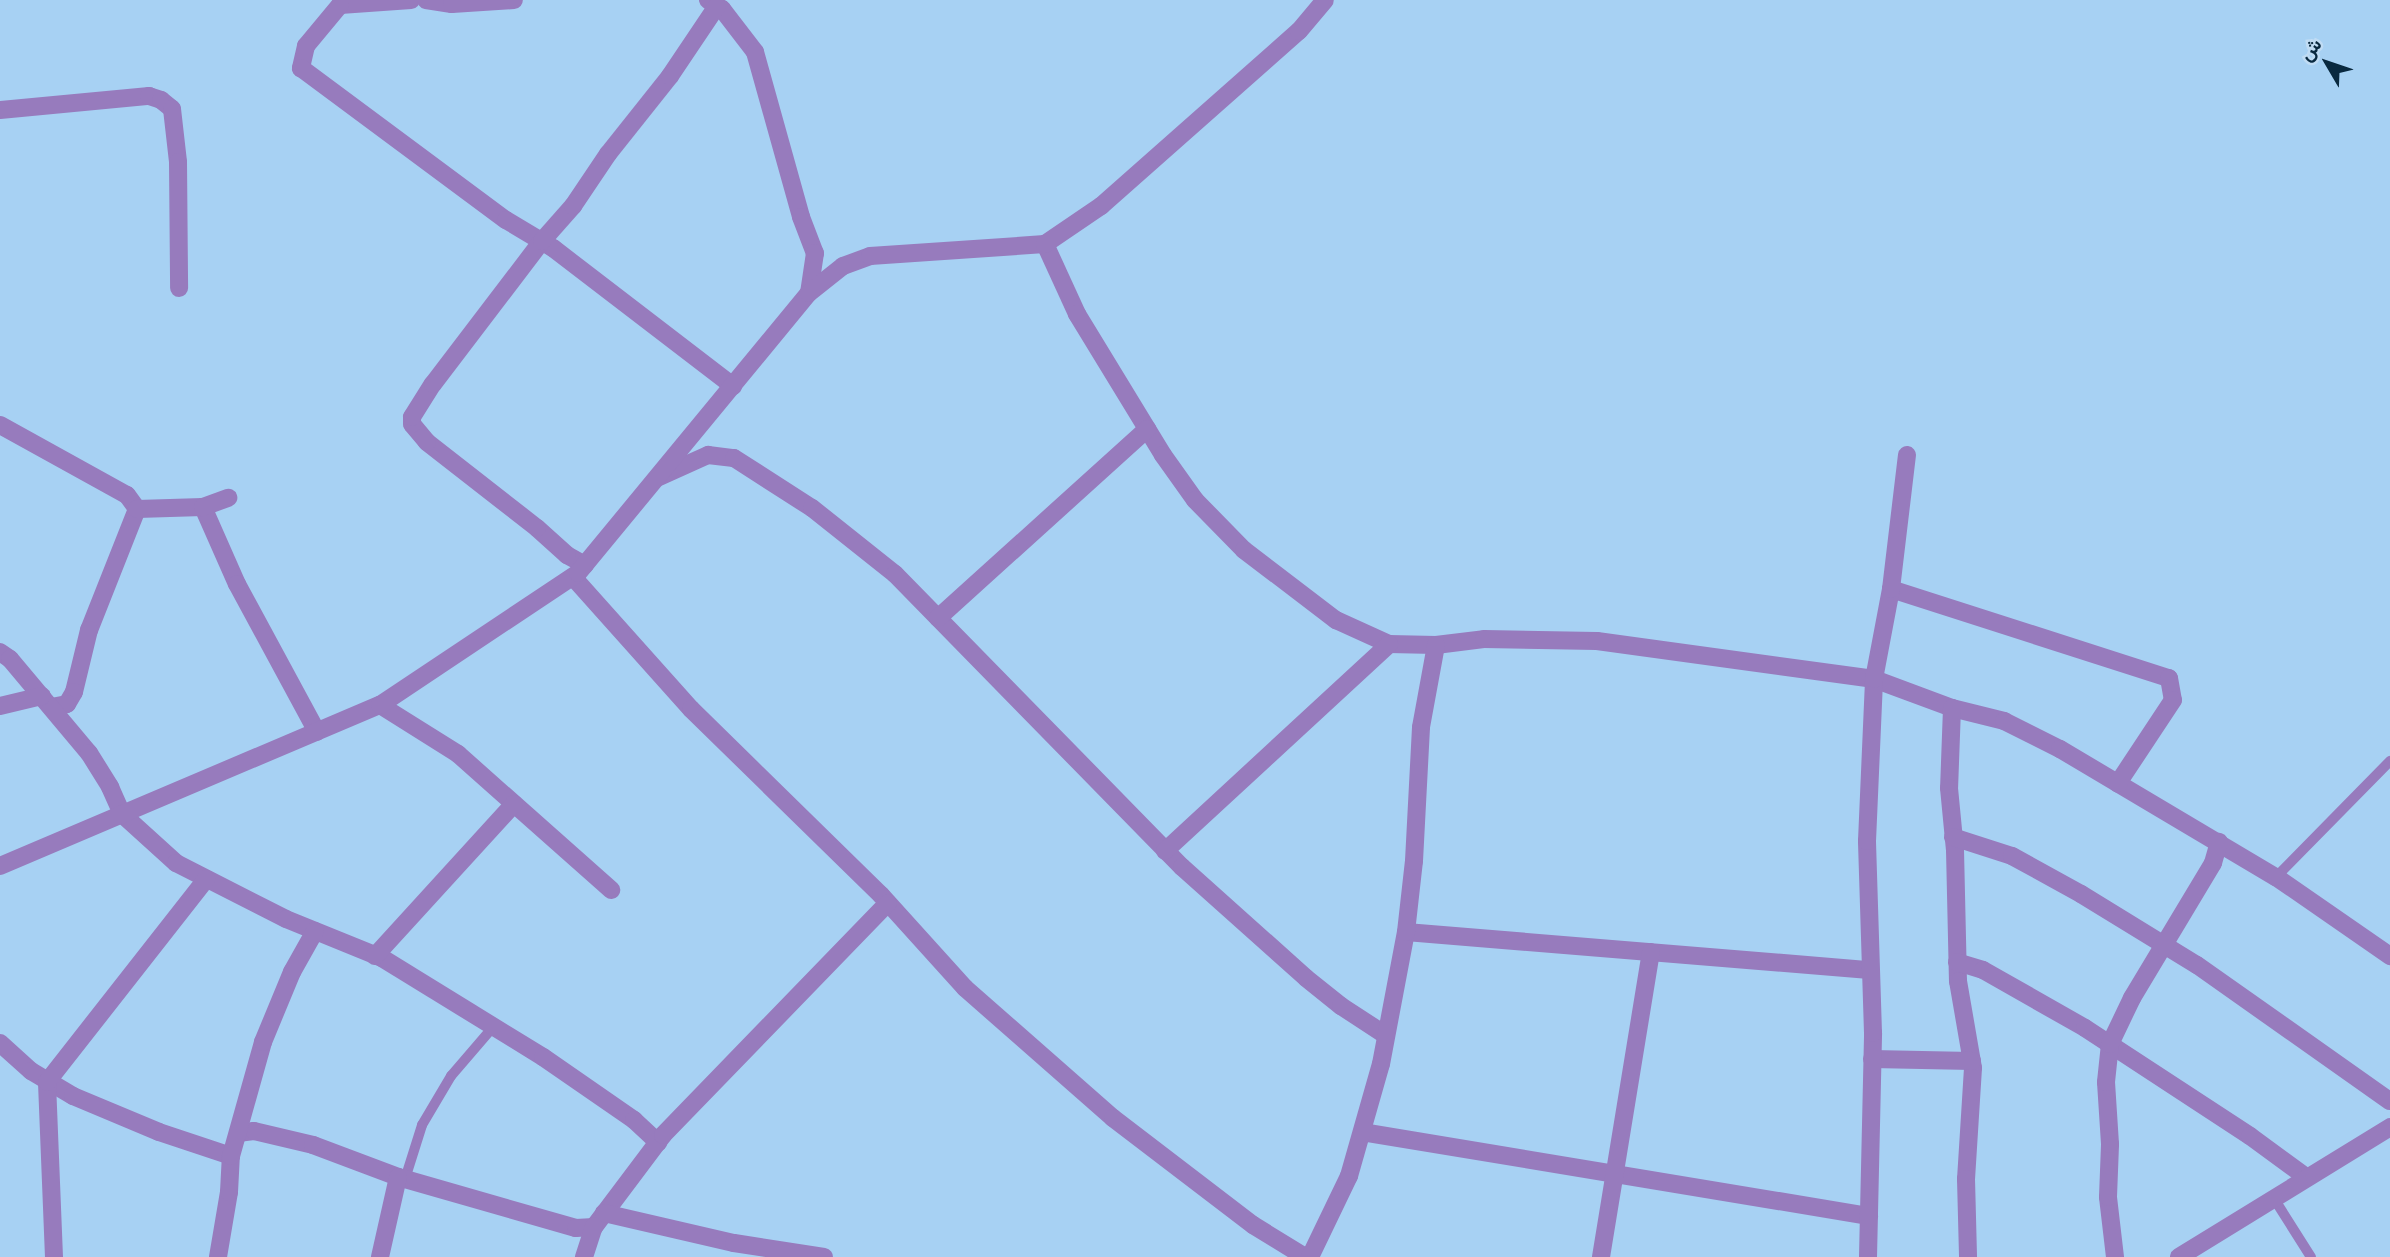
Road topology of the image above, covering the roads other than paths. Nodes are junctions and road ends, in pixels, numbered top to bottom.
1 (411, 0) edge
2 (426, 0) edge
3 (514, 0) edge
4 (1325, 0) edge
5 (712, 3) edge
6 (0, 110) edge
7 (542, 241) junction
8 (1045, 244) junction
9 (178, 288) dead end
10 (809, 293) junction
11 (733, 386) junction
12 (0, 425) edge
13 (1147, 429) junction
14 (1907, 455) dead end
15 (656, 479) junction
16 (228, 498) dead end
17 (203, 507) junction
18 (137, 509) junction
19 (579, 571) junction
20 (1891, 589) junction
21 (938, 618) junction
22 (1390, 644) junction
23 (1436, 645) junction
24 (0, 652) edge
25 (1874, 679) junction
26 (47, 702) junction
27 (380, 705) junction
28 (0, 706) edge
29 (1952, 708) junction
30 (317, 732) junction
31 (2390, 761) edge
32 (2118, 783) junction
33 (514, 804) junction
34 (122, 814) junction
35 (1954, 837) junction
36 (2219, 842) junction
37 (1165, 851) junction
38 (0, 866) edge
39 (2276, 877) junction
40 (206, 879) junction
41 (611, 890) dead end
42 (888, 902) junction
43 (315, 931) junction
44 (1406, 932) junction
45 (2164, 945) junction
46 (1651, 952) junction
47 (375, 956) junction
48 (2390, 956) edge
49 (1957, 962) junction
50 (1869, 970) junction
51 (494, 1027) junction
52 (1384, 1034) junction
53 (0, 1043) edge
54 (2110, 1044) junction
55 (1872, 1059) junction
56 (1972, 1060) junction
57 (47, 1082) junction
58 (2390, 1101) edge
59 (2390, 1127) edge
60 (1362, 1132) junction
61 (238, 1133) junction
62 (658, 1142) junction
63 (231, 1156) junction
64 (1614, 1174) junction
65 (2306, 1177) junction
66 (401, 1178) junction
67 (2273, 1197) junction
68 (1869, 1216) junction
69 (599, 1220) junction
70 (732, 1250) edge
71 (54, 1257) edge
72 (218, 1257) edge
73 (380, 1257) edge
74 (584, 1257) edge
75 (824, 1257) edge
76 (1305, 1257) edge
77 (1310, 1257) edge
78 (1601, 1257) edge
79 (1868, 1257) edge
80 (1968, 1257) edge
81 (2115, 1257) edge
82 (2179, 1257) edge
83 (2311, 1257) edge

1 - 7 street
2 - 3 street
4 - 8 street
5 - 7 street
5 - 10 street
6 - 9 street
7 - 11 street
7 - 19 street
8 - 10 street
8 - 13 street
10 - 11 street
11 - 15 street
12 - 18 street
13 - 21 street
13 - 22 street
14 - 20 street
15 - 19 street
15 - 21 street
16 - 17 street
17 - 18 street
17 - 30 street
18 - 26 street
19 - 27 street
19 - 42 street
20 - 25 street
20 - 32 street
21 - 37 street
22 - 23 street
22 - 37 street
23 - 25 street
23 - 44 street
24 - 26 street
25 - 29 street
25 - 50 street
26 - 28 street
26 - 34 street
27 - 30 street
27 - 33 street
29 - 32 street
29 - 35 street
30 - 34 street
31 - 39 lane
32 - 36 street
33 - 41 street
33 - 47 street
34 - 38 street
34 - 40 street
35 - 45 street
35 - 49 street
36 - 39 street
36 - 45 street
37 - 52 street
39 - 48 street
40 - 43 street
40 - 57 street
42 - 62 street
42 - 76 street
43 - 47 street
43 - 61 street
44 - 46 street
44 - 52 street
45 - 54 street
45 - 58 street
46 - 50 street
46 - 64 street
47 - 51 street
49 - 54 street
49 - 56 street
50 - 55 street
51 - 62 street
51 - 66 lane
52 - 60 street
53 - 57 street
54 - 65 street
54 - 81 street
55 - 56 street
55 - 68 street
56 - 80 street
57 - 63 street
57 - 71 street
59 - 65 street
60 - 64 street
60 - 77 street
61 - 63 street
61 - 66 street
62 - 69 street
63 - 72 street
64 - 68 street
64 - 78 street
65 - 67 street
66 - 69 street
66 - 73 street
67 - 82 street
67 - 83 lane
68 - 79 street
69 - 70 street
69 - 74 street
70 - 75 street

